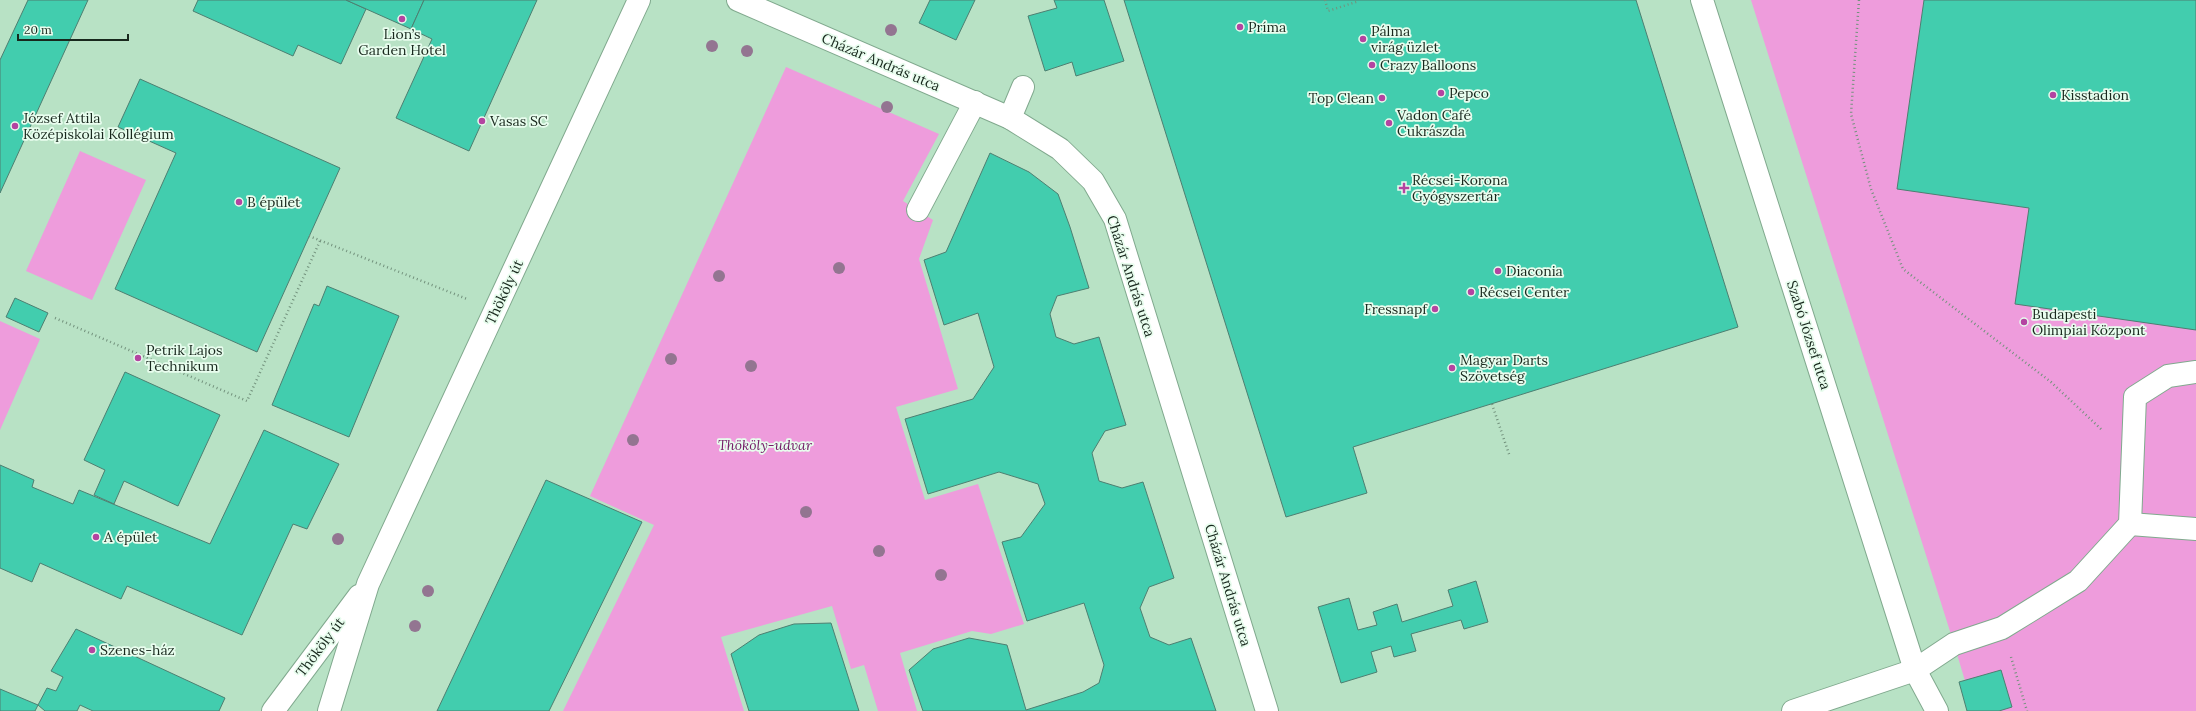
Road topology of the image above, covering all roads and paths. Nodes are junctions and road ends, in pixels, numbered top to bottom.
1 (639, 0) edge
2 (738, 0) edge
3 (1324, 0) edge
4 (1702, 0) edge
5 (1859, 0) edge
6 (1359, 1) dead end
7 (1024, 87) dead end
8 (975, 102) junction
9 (1010, 118) junction
10 (918, 210) dead end
11 (309, 236) dead end
12 (320, 241) junction
13 (495, 311) junction
14 (55, 318) dead end
15 (2196, 372) edge
16 (1492, 404) dead end
17 (1510, 457) dead end
18 (2132, 458) junction
19 (2130, 524) junction
20 (2196, 529) edge
21 (368, 584) junction
22 (2002, 628) junction
23 (1915, 670) junction
24 (273, 711) edge
25 (329, 711) edge
26 (1267, 711) edge
27 (1793, 711) edge
28 (1937, 711) edge
29 (2027, 711) edge

1 - 13 street, Thököly út
2 - 8 street, Cházár András utca
3 - 6 path
4 - 23 street, Szabó József utca
5 - 18 path
7 - 9 street
8 - 9 street, Cházár András utca
8 - 10 street
9 - 26 street, Cházár András utca
11 - 12 path
12 - 13 path
12 - 14 path
13 - 21 street, Thököly út
15 - 18 street
16 - 17 path
18 - 19 street
19 - 20 street
19 - 22 street
21 - 24 street, Thököly út
21 - 25 street, Thököly út
22 - 23 street
22 - 29 path
23 - 27 street
23 - 28 street, Szabó József utca

